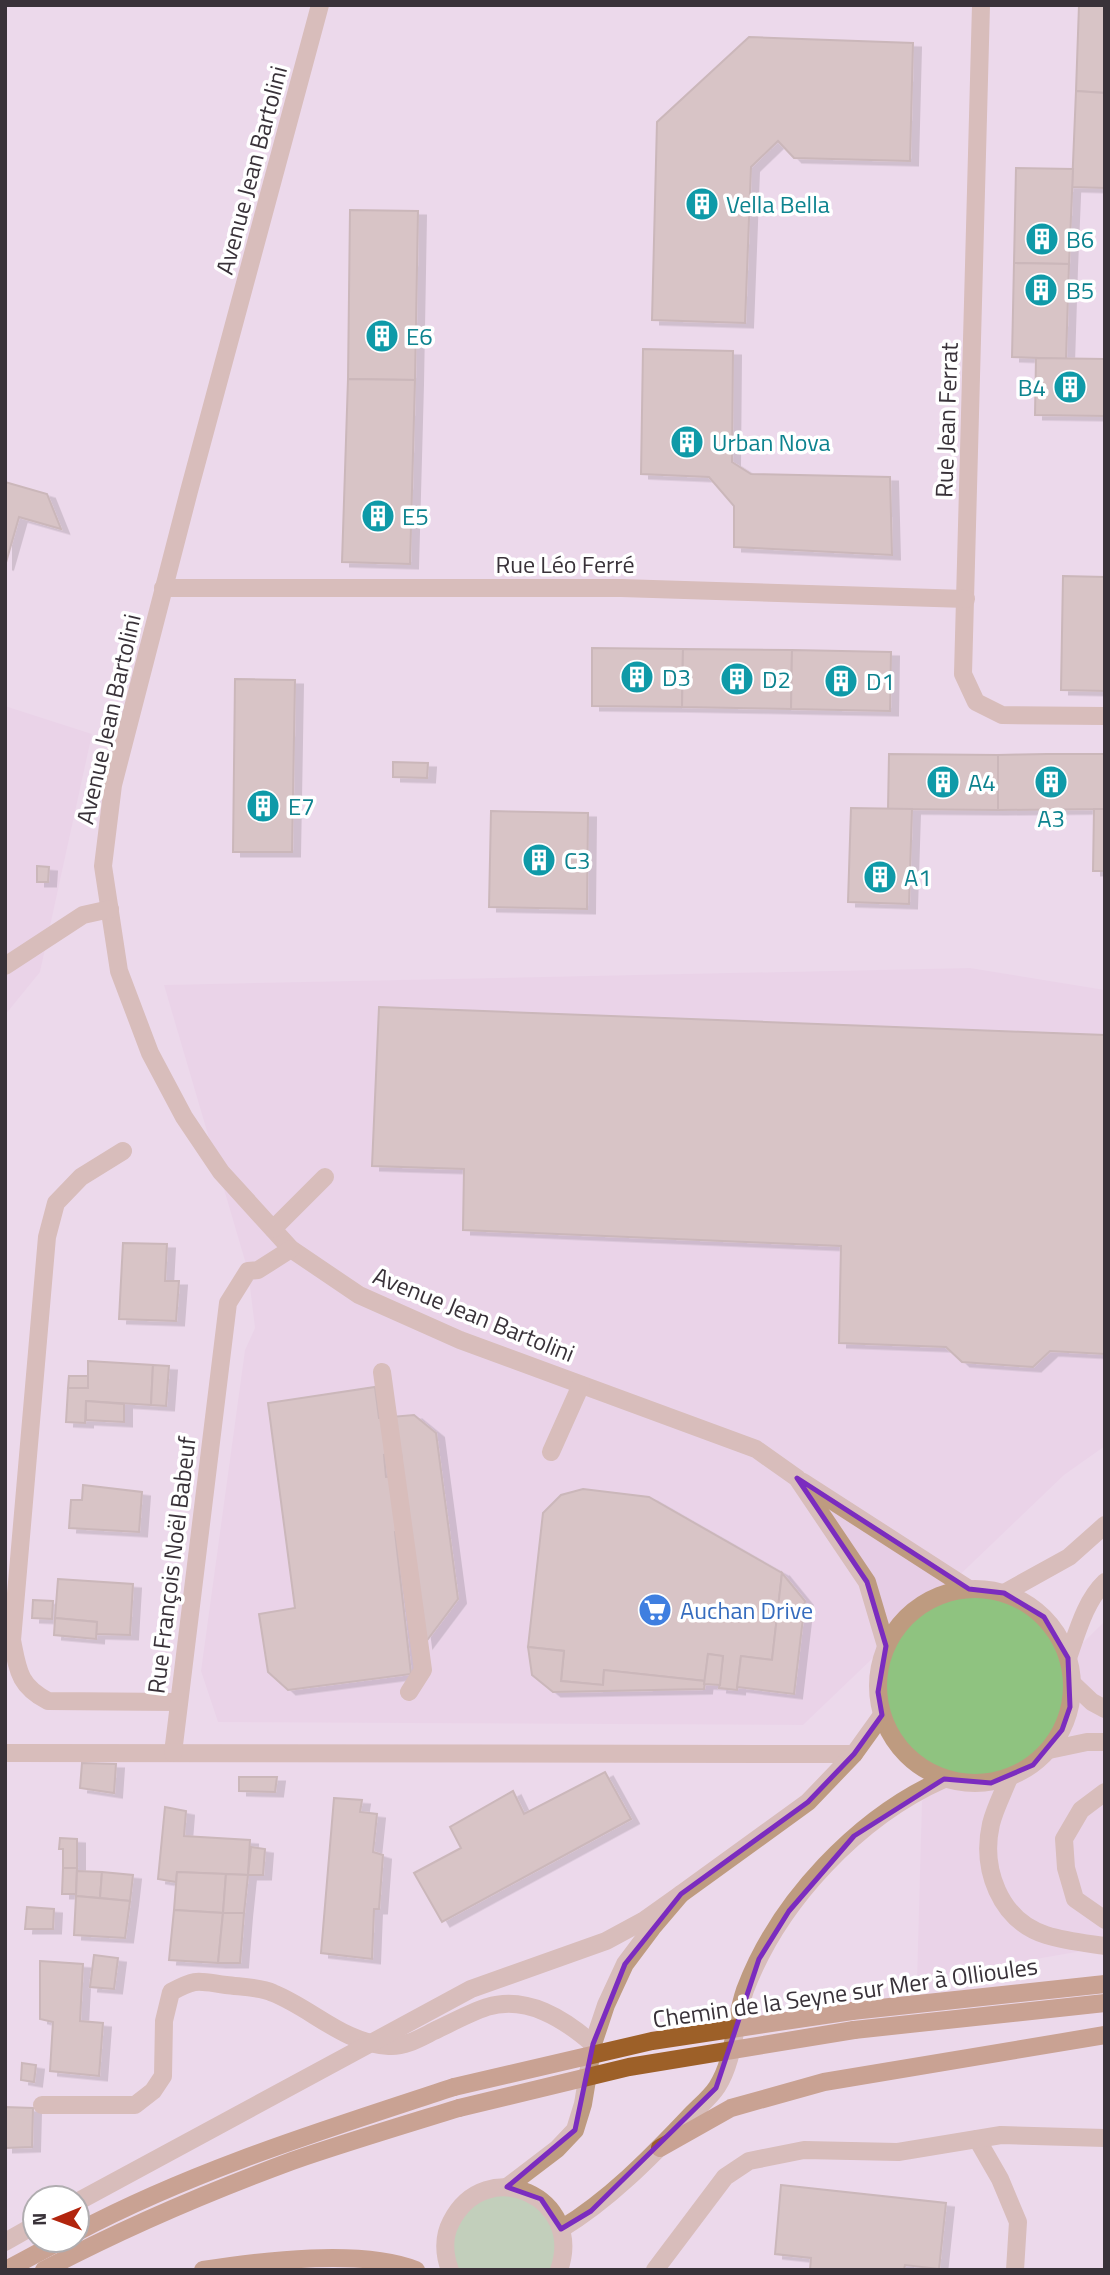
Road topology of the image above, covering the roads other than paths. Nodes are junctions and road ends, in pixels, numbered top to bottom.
1 (320, 5) edge
2 (981, 5) edge
3 (163, 588) junction
4 (965, 598) junction
5 (1105, 716) edge
6 (110, 909) junction
7 (5, 965) edge
8 (124, 1151) dead end
9 (325, 1177) dead end
10 (273, 1229) junction
11 (291, 1249) junction
12 (382, 1372) dead end
13 (581, 1385) junction
14 (551, 1452) dead end
15 (797, 1479) junction
16 (1105, 1525) edge
17 (1105, 1582) edge
18 (969, 1589) junction
19 (1004, 1593) junction
20 (886, 1646) junction
21 (1068, 1658) junction
22 (1073, 1684) junction
23 (410, 1692) dead end
24 (179, 1702) junction
25 (1105, 1709) edge
26 (882, 1716) junction
27 (1105, 1742) edge
28 (1049, 1750) junction
29 (5, 1753) edge
30 (173, 1753) junction
31 (854, 1754) junction
32 (1009, 1778) junction
33 (944, 1779) junction
34 (1105, 1791) edge
35 (681, 1894) junction
36 (1105, 1920) edge
37 (1105, 1945) edge
38 (1105, 1984) edge
39 (1105, 2003) edge
40 (1105, 2035) edge
41 (370, 2043) junction
42 (593, 2044) junction
43 (42, 2105) dead end
44 (1105, 2138) edge
45 (977, 2139) junction
46 (660, 2148) junction
47 (507, 2187) junction
48 (91, 2194) edge
49 (91, 2226) edge
50 (561, 2229) junction
51 (21, 2233) edge
52 (5, 2242) edge
53 (36, 2254) edge
54 (6, 2270) edge
55 (44, 2270) edge
56 (203, 2270) edge
57 (416, 2270) edge
58 (450, 2270) edge
59 (559, 2270) edge
60 (655, 2270) edge
61 (1015, 2270) edge

1 - 3 street, Avenue Jean Bartolini
2 - 4 street, Rue Jean Ferrat
3 - 4 street, Rue Léo Ferré
3 - 6 street, Avenue Jean Bartolini
4 - 5 street, Rue Jean Ferrat
6 - 7 street
6 - 10 street, Avenue Jean Bartolini
8 - 24 street
9 - 10 street
10 - 11 street, Avenue Jean Bartolini
11 - 13 street, Avenue Jean Bartolini
11 - 24 street, Rue François Noël Babeuf
12 - 23 street
13 - 14 street
13 - 15 street, Avenue Jean Bartolini
15 - 18 street
15 - 20 street, Avenue Jean Bartolini
16 - 19 street
17 - 21 street
18 - 19 street
18 - 20 street
19 - 21 street
20 - 26 street
21 - 22 street
22 - 25 street
22 - 28 street
24 - 30 street, Rue François Noël Babeuf
26 - 31 street
26 - 33 street
27 - 28 street
28 - 32 street
29 - 30 street
30 - 31 street
31 - 35 street
32 - 33 street
32 - 37 street
33 - 46 street
34 - 36 street
35 - 41 street
35 - 42 street
38 - 49 main road, Chemin de la Seyne sur Mer à Ollioules, bridge
39 - 55 main road, Chemin de la Seyne sur Mer à Ollioules, bridge
40 - 46 main road
41 - 42 street
41 - 43 street
41 - 48 street
42 - 47 street
44 - 45 street
45 - 60 street
45 - 61 street
46 - 50 street
47 - 50 street
47 - 58 street
50 - 59 street
51 - 52 street
53 - 54 main road
56 - 57 main road

